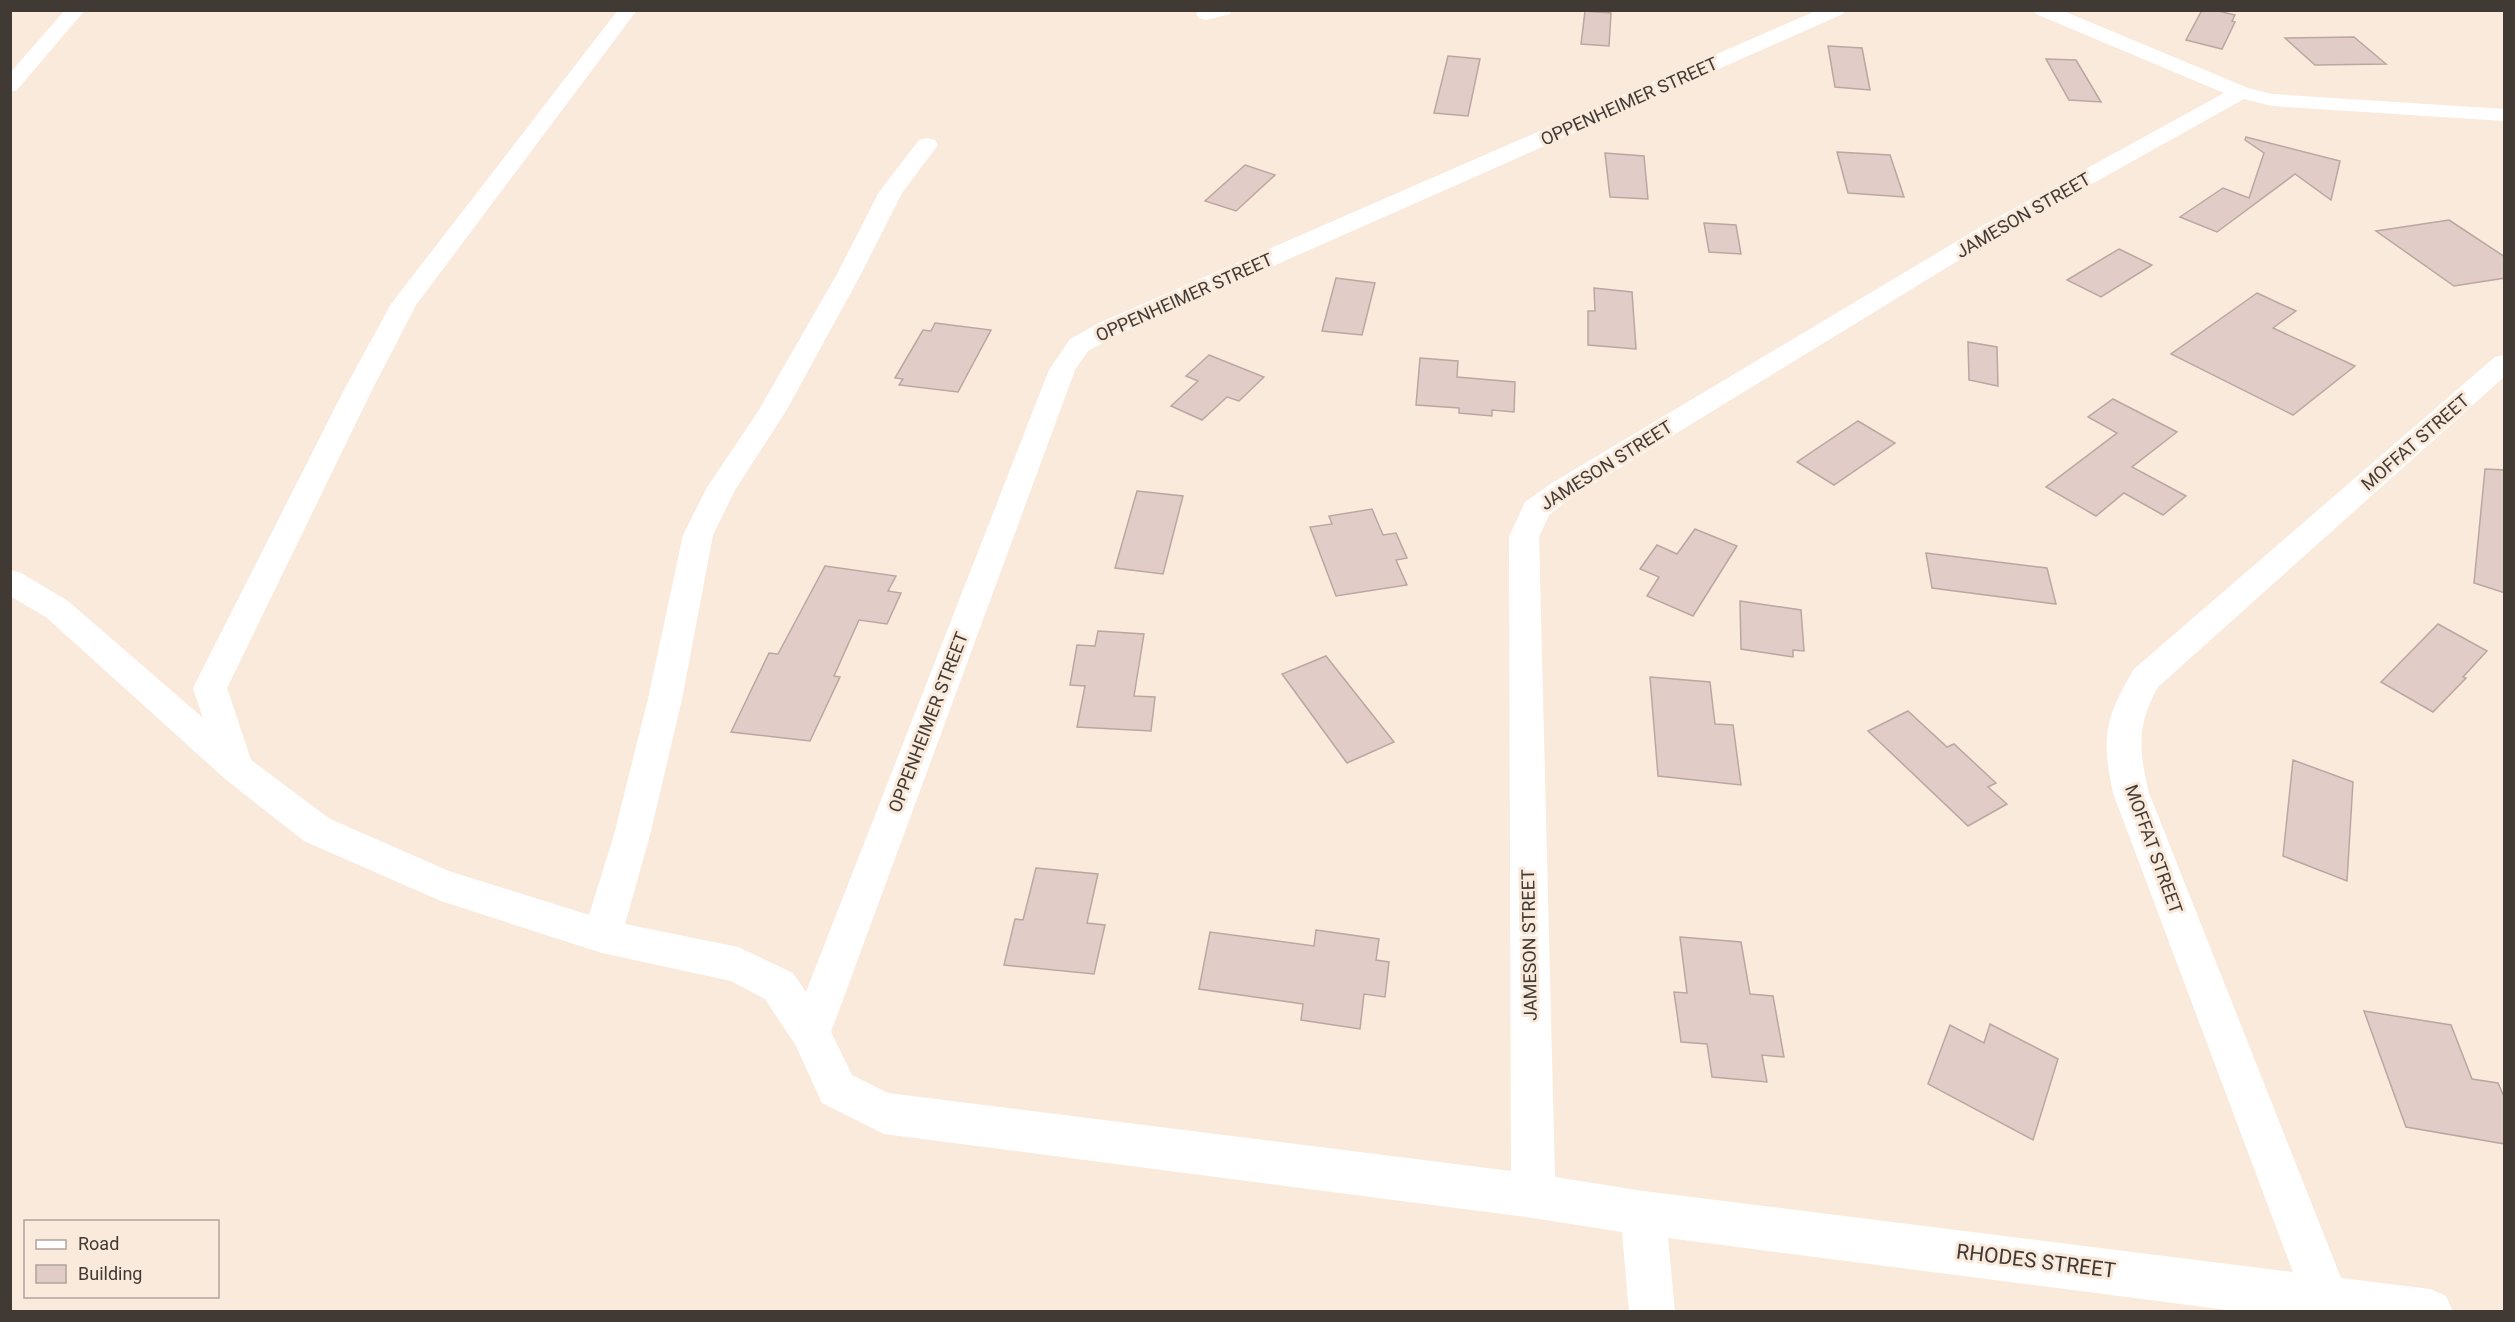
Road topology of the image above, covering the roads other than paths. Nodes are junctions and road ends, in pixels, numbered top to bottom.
1 (76, 10) edge
2 (628, 10) edge
3 (1836, 10) edge
4 (2043, 10) edge
5 (10, 86) edge
6 (2241, 92) junction
7 (2505, 115) edge
8 (927, 145) dead end
9 (2505, 363) edge
10 (10, 581) edge
11 (236, 768) junction
12 (602, 936) junction
13 (810, 1034) junction
14 (1533, 1196) junction
15 (1643, 1213) junction
16 (2326, 1297) junction
17 (1652, 1311) edge
18 (2430, 1311) edge

1 - 5 street
2 - 11 street
3 - 13 street, OPPENHEIMER STREET
4 - 6 street
6 - 7 street
6 - 14 street, JAMESON STREET
8 - 12 street
9 - 16 street, MOFFAT STREET
10 - 11 street, RHODES STREET
11 - 12 street, RHODES STREET
12 - 13 street, RHODES STREET
13 - 14 street, RHODES STREET
14 - 15 street, RHODES STREET
15 - 16 street, RHODES STREET
15 - 17 street
16 - 18 street, RHODES STREET

